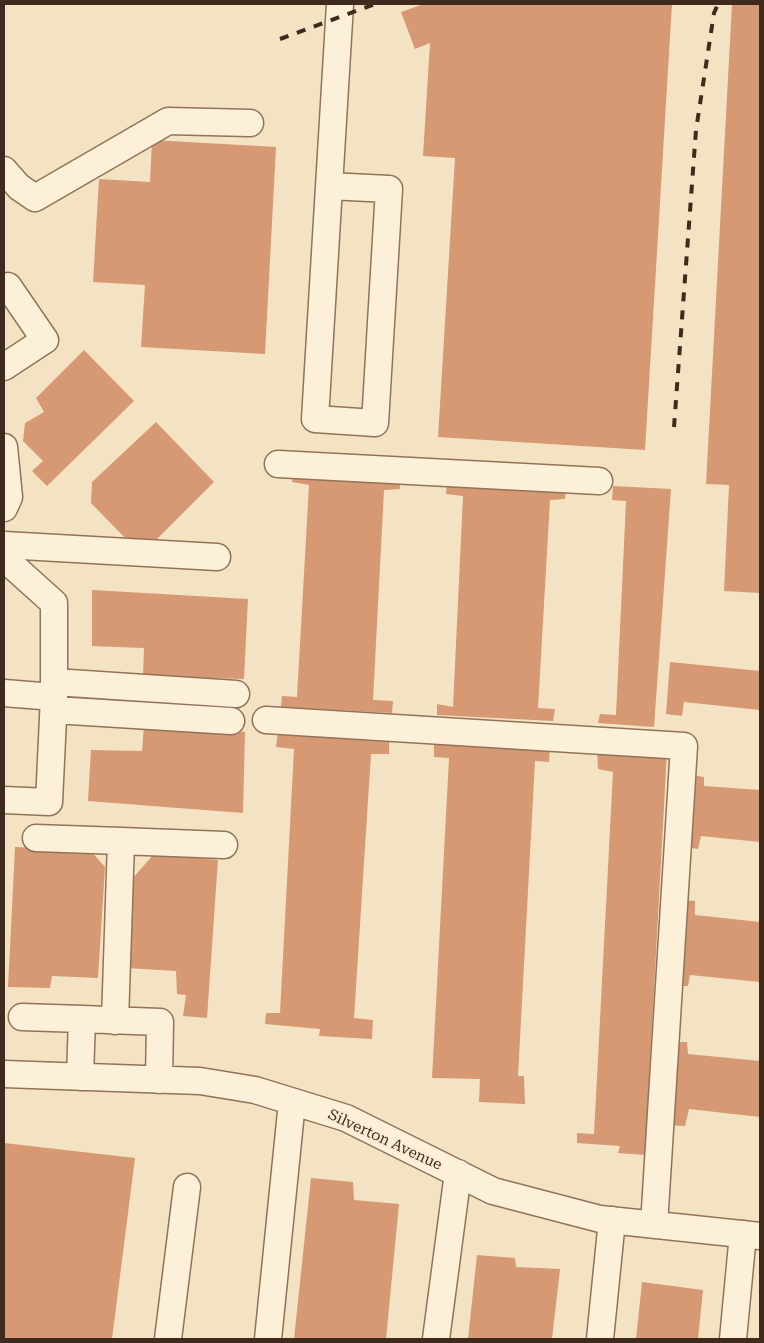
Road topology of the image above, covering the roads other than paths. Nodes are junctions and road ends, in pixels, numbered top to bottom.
1 (340, 4) edge
2 (250, 123) dead end
3 (4, 170) edge
4 (329, 186) junction
5 (4, 289) edge
6 (4, 367) edge
7 (4, 448) edge
8 (278, 464) dead end
9 (599, 481) dead end
10 (4, 508) edge
11 (4, 545) edge
12 (217, 557) dead end
13 (4, 558) edge
14 (4, 693) edge
15 (236, 694) dead end
16 (54, 696) junction
17 (266, 720) dead end
18 (231, 721) dead end
19 (4, 800) edge
20 (36, 838) dead end
21 (121, 841) junction
22 (224, 845) dead end
23 (22, 1017) dead end
24 (82, 1019) junction
25 (115, 1021) junction
26 (4, 1074) edge
27 (80, 1077) junction
28 (159, 1080) junction
29 (292, 1102) junction
30 (458, 1174) junction
31 (187, 1187) dead end
32 (612, 1220) junction
33 (654, 1225) junction
34 (752, 1235) edge
35 (168, 1339) edge
36 (268, 1339) edge
37 (436, 1339) edge
38 (600, 1339) edge
39 (733, 1339) edge

1 - 4 street
2 - 3 street
4 - 4 street
5 - 6 street
7 - 10 street
8 - 9 street
11 - 12 street
13 - 16 street
14 - 16 street
15 - 16 street
16 - 18 street
16 - 19 street
17 - 33 street
20 - 21 street
21 - 22 street
21 - 25 street
23 - 24 street
24 - 25 street
24 - 27 street
25 - 28 street
26 - 27 street, Silverton Avenue
27 - 28 street, Silverton Avenue
28 - 29 street, Silverton Avenue
29 - 30 street, Silverton Avenue
29 - 36 street
30 - 32 street, Silverton Avenue
30 - 37 street
31 - 35 street
32 - 33 street, Silverton Avenue
32 - 38 street
33 - 34 street, Silverton Avenue
34 - 39 street

